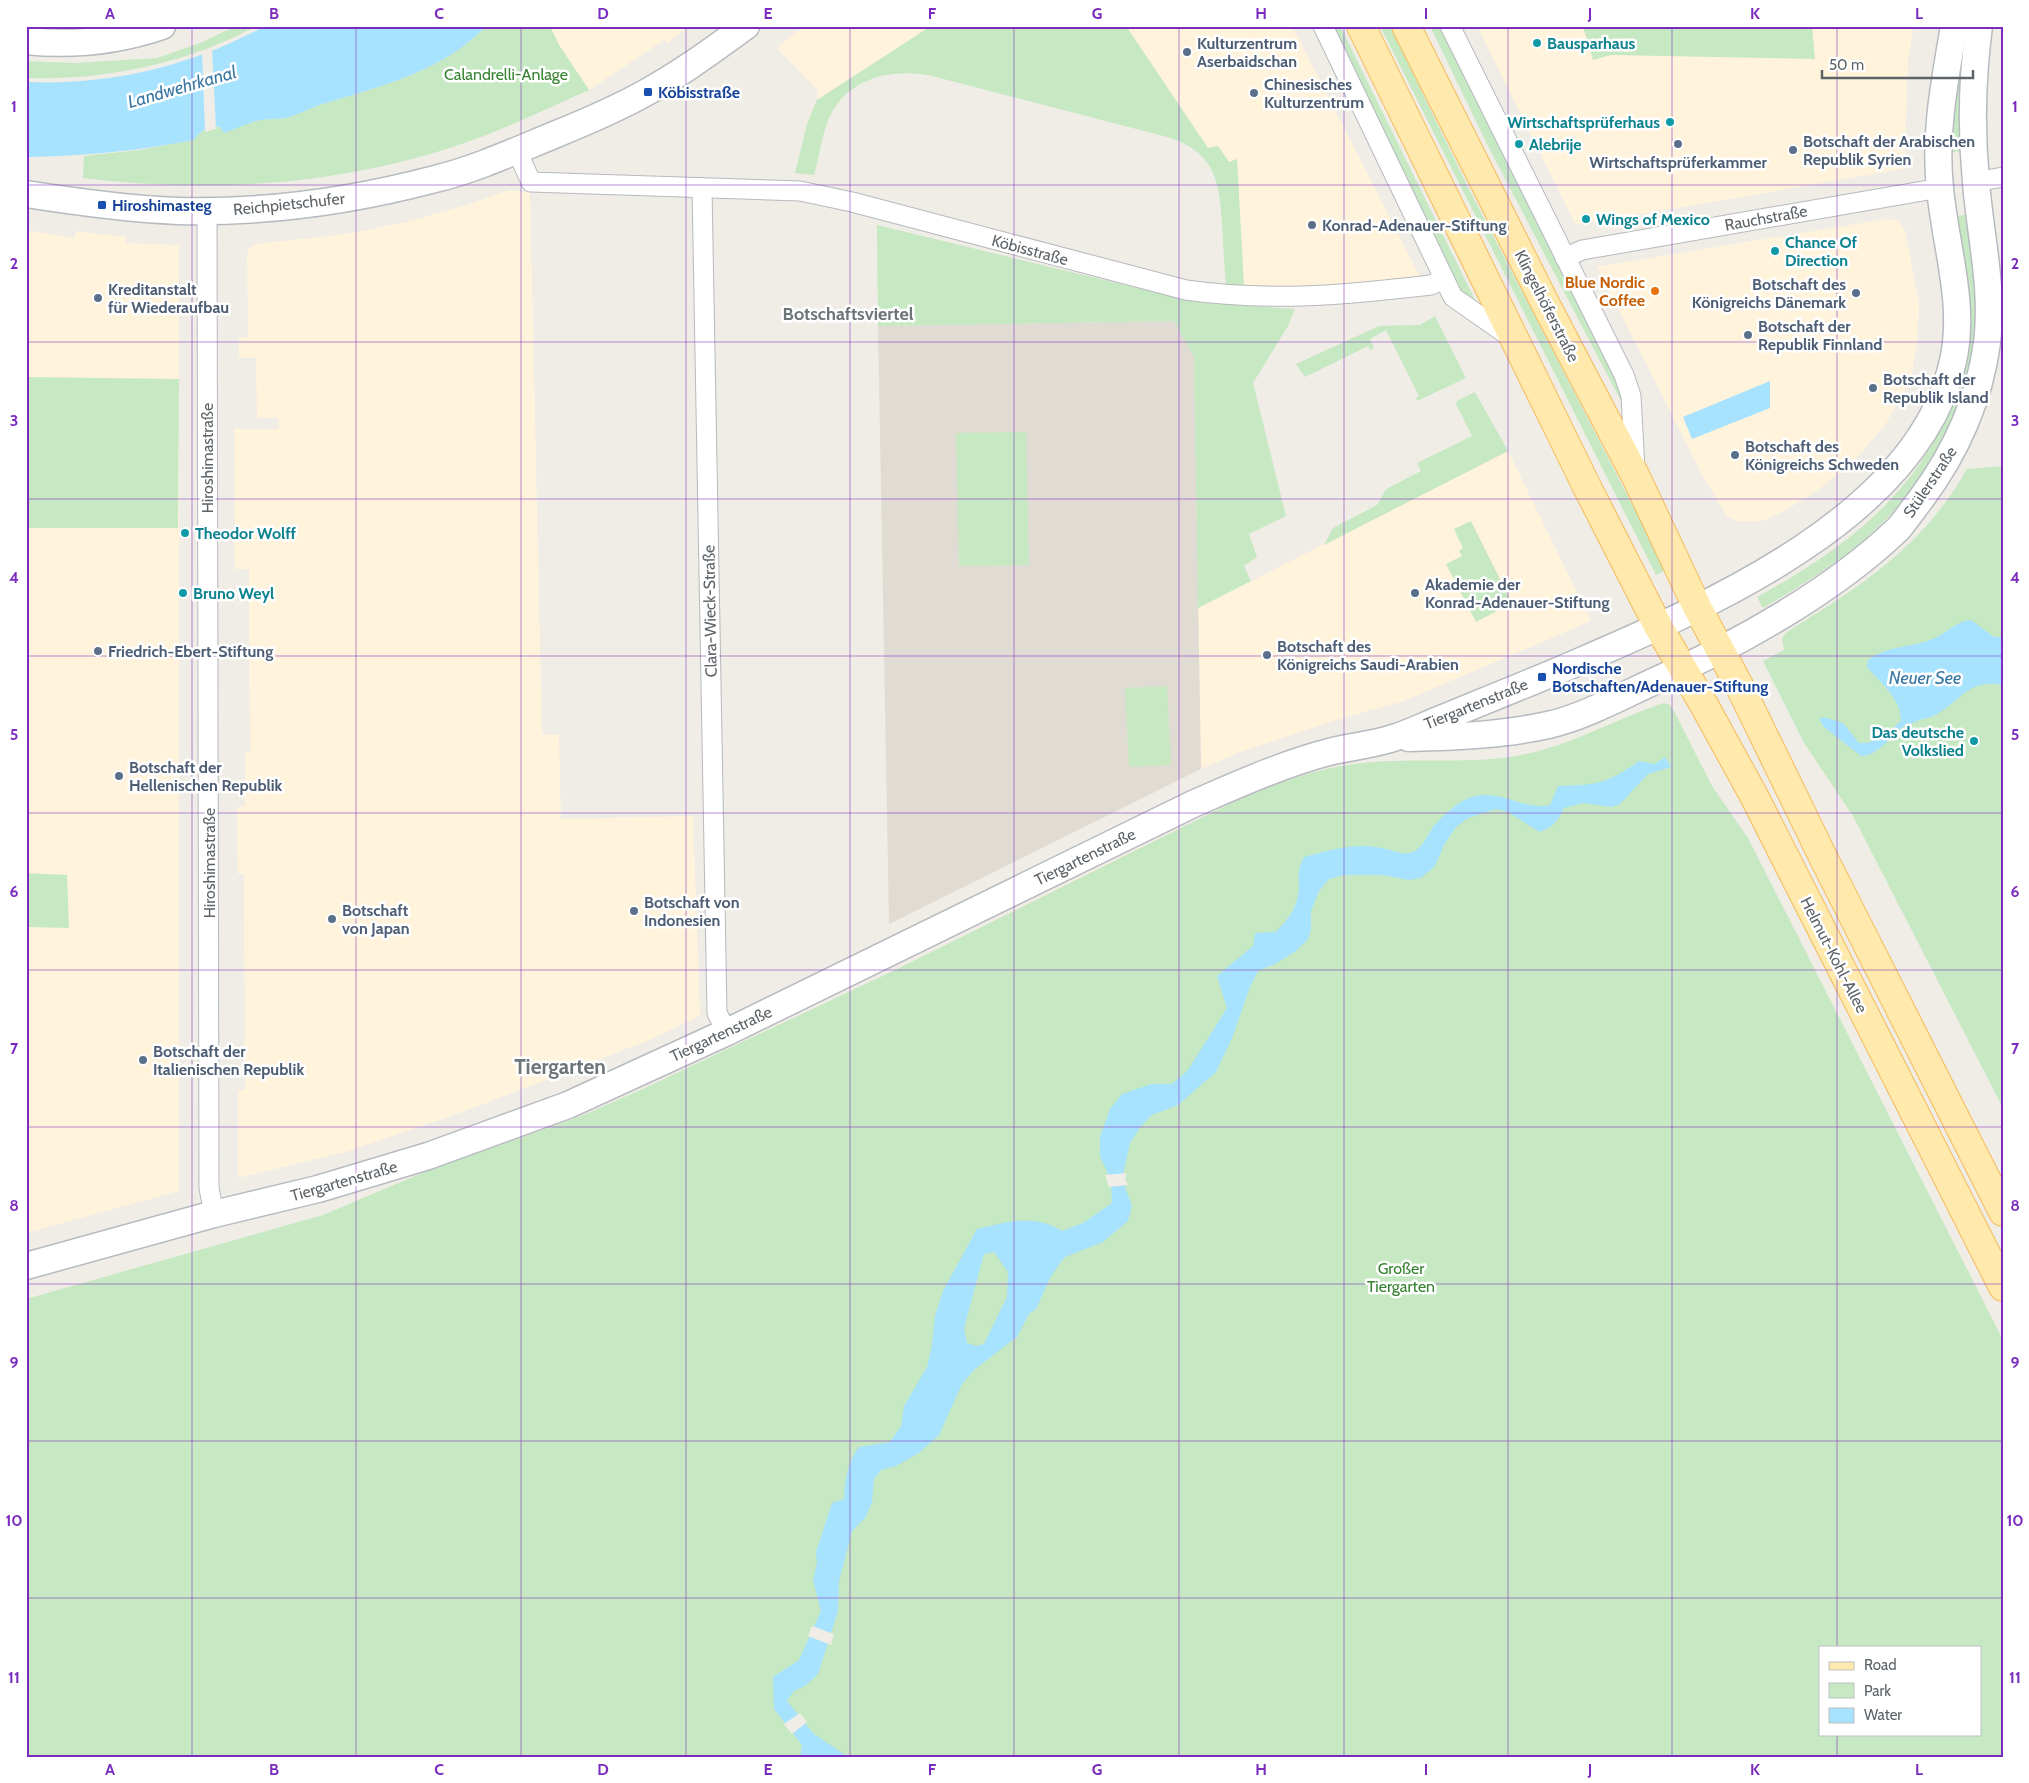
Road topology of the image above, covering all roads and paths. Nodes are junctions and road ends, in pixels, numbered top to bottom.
1 (162, 26) edge
2 (746, 26) edge
3 (1323, 26) edge
4 (1361, 26) edge
5 (1406, 26) edge
6 (1450, 26) edge
7 (1954, 26) edge
8 (1979, 26) edge
9 (26, 41) edge
10 (517, 151) junction
11 (2003, 177) edge
12 (1976, 182) junction
13 (702, 188) junction
14 (1940, 188) junction
15 (26, 194) edge
16 (207, 211) junction
17 (1565, 258) junction
18 (1444, 279) junction
19 (1516, 342) junction
20 (1636, 477) junction
21 (1697, 607) junction
22 (1658, 626) junction
23 (1720, 650) junction
24 (1683, 669) junction
25 (1391, 739) junction
26 (727, 1032) junction
27 (2003, 1212) edge
28 (214, 1214) junction
29 (26, 1266) edge
30 (2003, 1287) edge

1 - 9 main road
2 - 10 main road, Reichpietschufer
3 - 18 street
4 - 19 main road
5 - 20 main road, Klingelhöferstraße
6 - 17 street, Klingelhöferstraße
7 - 14 main road
8 - 12 main road, Stülerstraße
10 - 13 street, Köbisstraße
10 - 16 main road, Reichpietschufer
11 - 12 street
12 - 14 main road
12 - 23 main road, Stülerstraße
13 - 18 street, Köbisstraße
13 - 26 street, Clara-Wieck-Straße
14 - 17 street, Rauchstraße
14 - 21 main road
15 - 16 main road, Reichpietschufer
16 - 28 street, Hiroshimastraße
17 - 20 street, Klingelhöferstraße
18 - 19 street
19 - 22 main road
20 - 21 main road, Klingelhöferstraße
21 - 22 main road, Tiergartenstraße
21 - 23 main road, Klingelhöferstraße
22 - 24 main road, Helmut-Kohl-Allee
22 - 25 main road, Tiergartenstraße
23 - 24 main road, Stülerstraße
23 - 27 main road, Helmut-Kohl-Allee
24 - 25 main road, Tiergartenstraße
24 - 30 main road, Helmut-Kohl-Allee
25 - 26 main road, Tiergartenstraße
26 - 28 main road, Tiergartenstraße
28 - 29 main road, Tiergartenstraße

